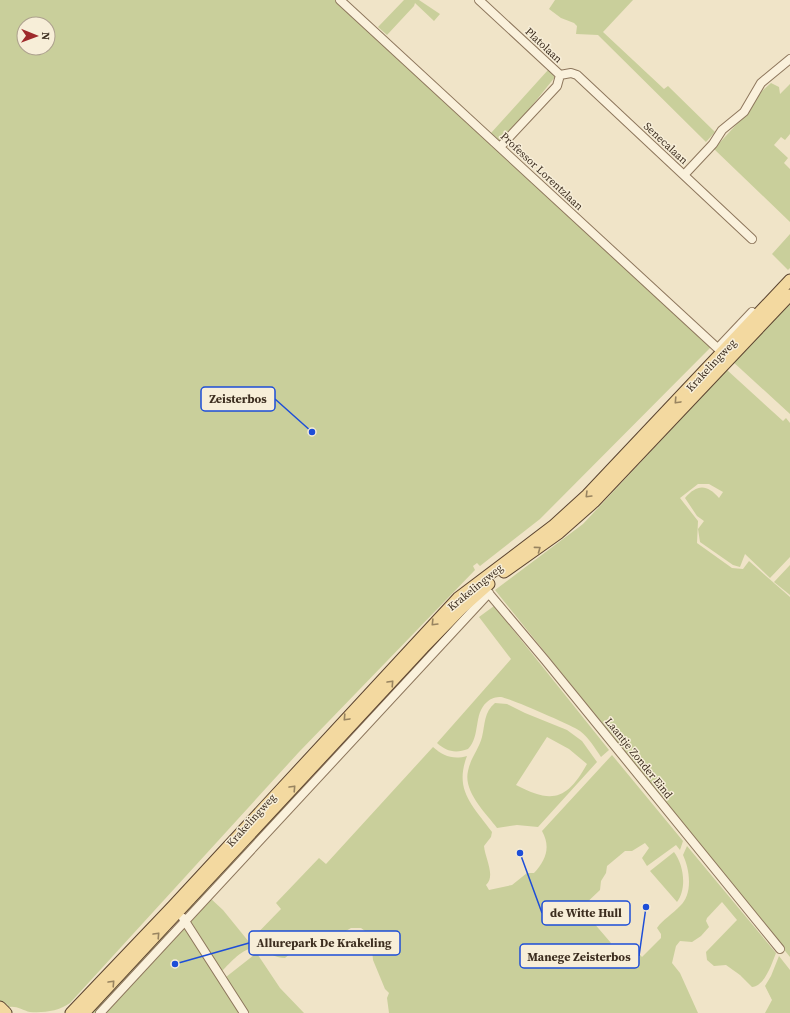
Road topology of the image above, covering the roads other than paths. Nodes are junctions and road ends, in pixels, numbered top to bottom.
1 (340, 0) edge
2 (479, 0) edge
3 (790, 58) edge
4 (560, 75) junction
5 (500, 147) junction
6 (684, 175) junction
7 (752, 239) dead end
8 (790, 280) edge
9 (790, 294) edge
10 (752, 312) dead end
11 (723, 353) junction
12 (485, 587) junction
13 (179, 913) junction
14 (780, 949) dead end
15 (0, 1007) edge
16 (6, 1013) edge
17 (71, 1013) edge
18 (84, 1013) edge
19 (100, 1013) edge
20 (244, 1013) edge

1 - 5 street, Professor Lorentzlaan
2 - 4 street, Platolaan
3 - 6 street
4 - 5 street, Platolaan
4 - 6 street, Senecalaan
5 - 11 street, Professor Lorentzlaan
6 - 7 street, Senecalaan
8 - 11 main road, Krakelingweg
9 - 11 main road, Krakelingweg
10 - 11 street, Krakelingweg
11 - 12 main road, Krakelingweg
12 - 13 main road, Krakelingweg
12 - 14 street, Laantje Zonder Eind
13 - 17 main road, Krakelingweg
18 -> 13 main road, Krakelingweg
13 - 19 street, Krakelingweg
13 - 20 street
15 - 16 main road

